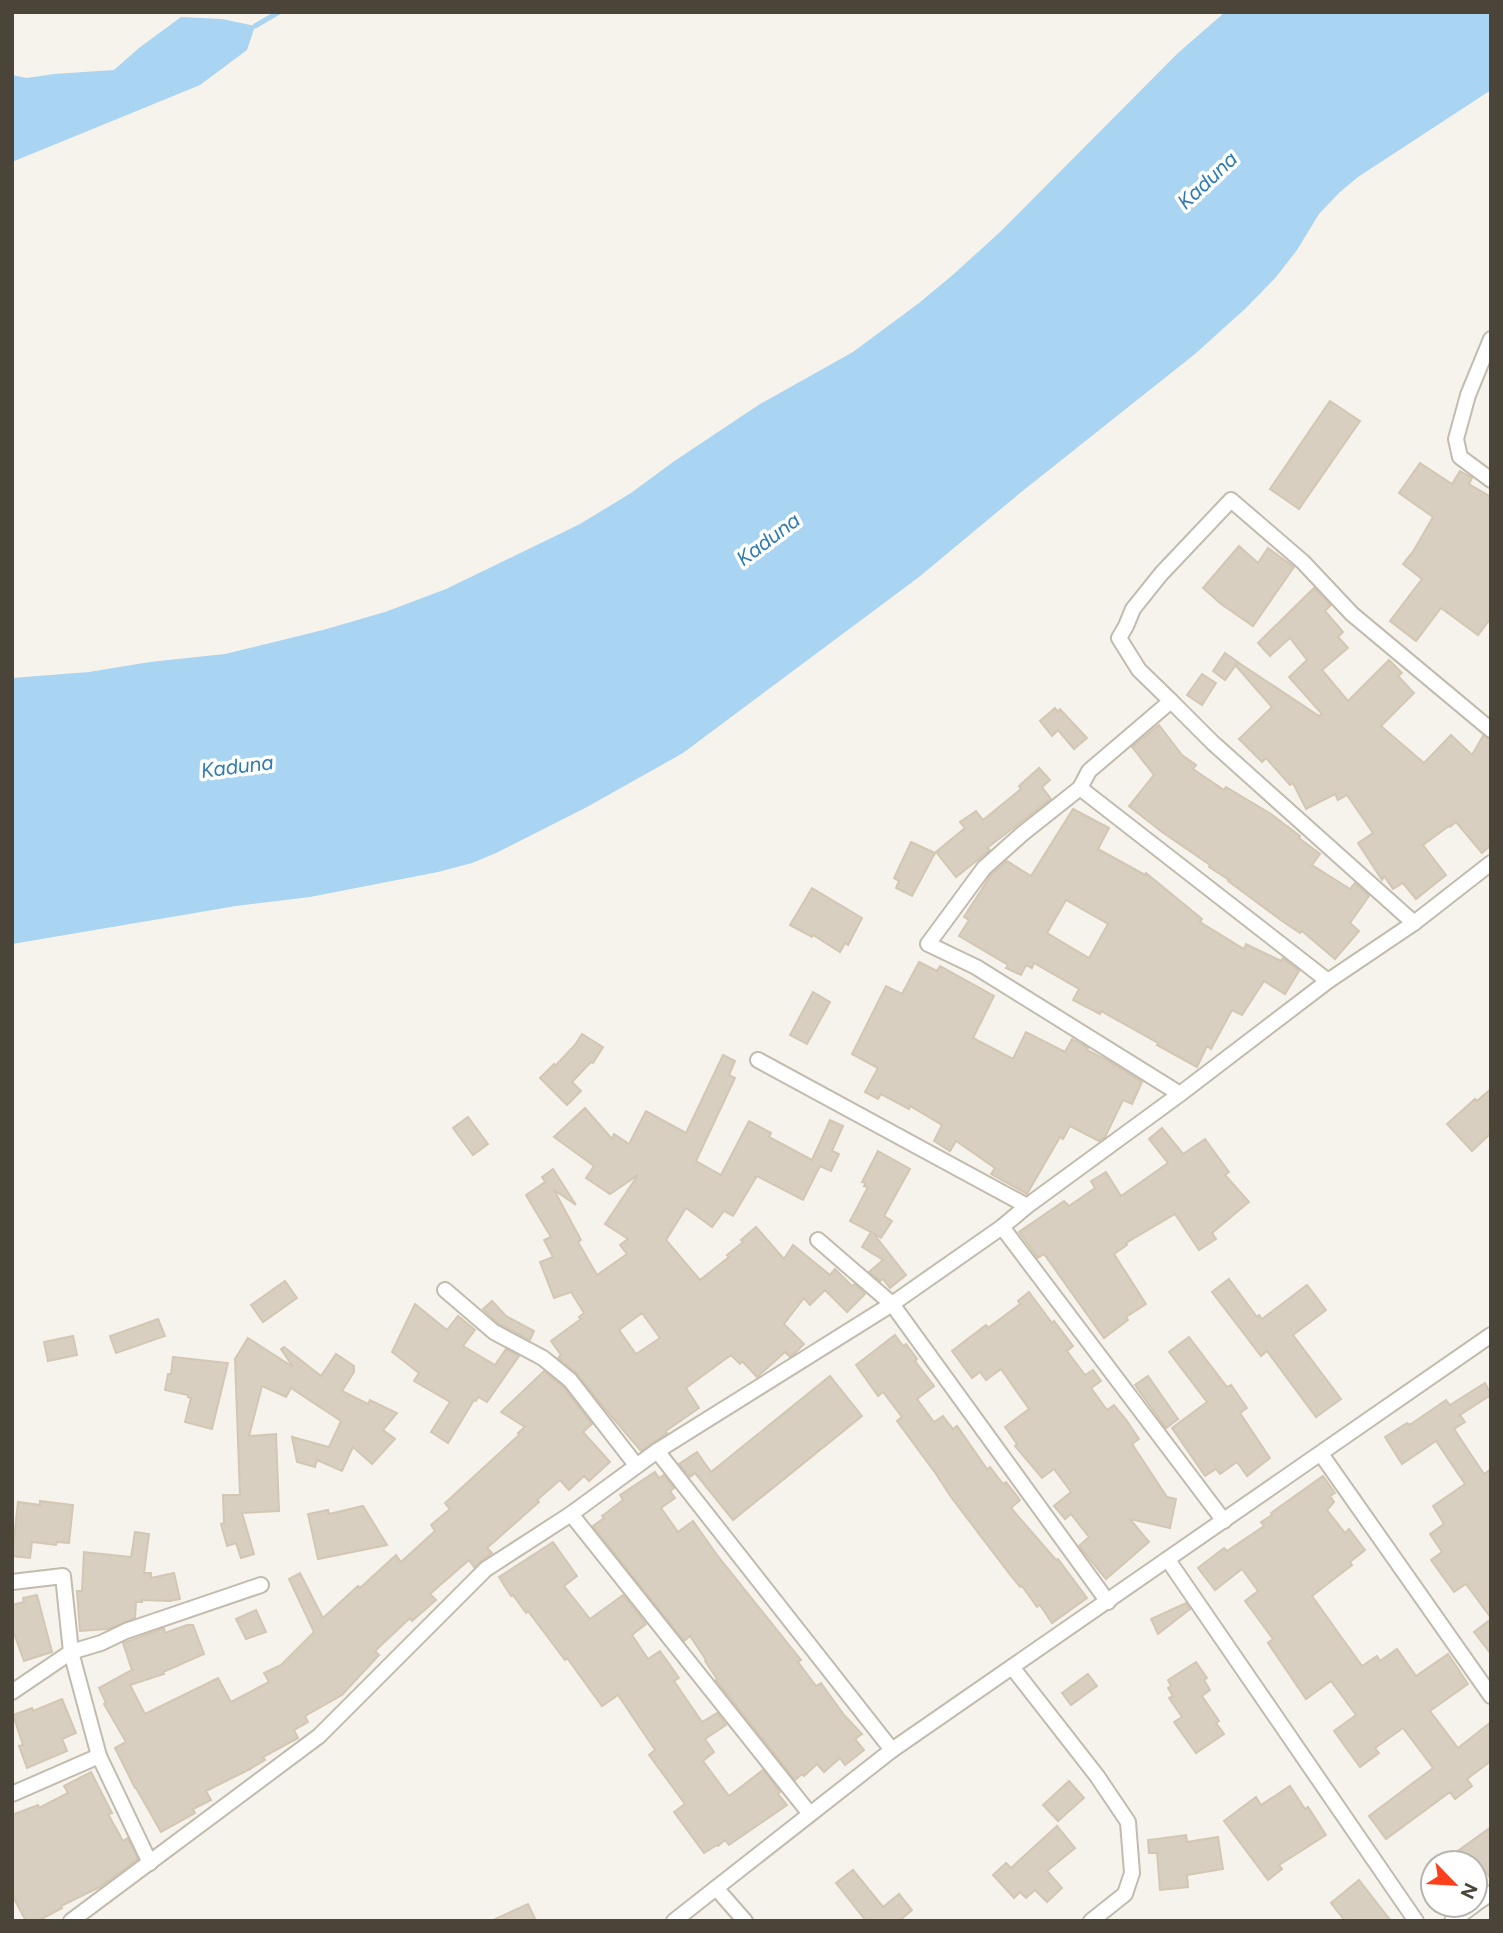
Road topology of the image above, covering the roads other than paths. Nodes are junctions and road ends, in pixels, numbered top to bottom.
1 (1491, 339) edge
2 (1491, 480) edge
3 (1171, 701) junction
4 (1491, 730) edge
5 (1080, 788) junction
6 (1491, 863) edge
7 (1414, 923) junction
8 (1328, 981) junction
9 (758, 1060) dead end
10 (1180, 1094) junction
11 (1027, 1206) junction
12 (1002, 1227) junction
13 (818, 1240) dead end
14 (445, 1290) dead end
15 (892, 1304) junction
16 (1491, 1335) edge
17 (657, 1451) junction
18 (1321, 1454) junction
19 (636, 1465) junction
20 (571, 1514) junction
21 (1224, 1521) junction
22 (1168, 1560) junction
23 (12, 1582) edge
24 (261, 1585) dead end
25 (1108, 1602) junction
26 (71, 1652) junction
27 (1013, 1667) junction
28 (12, 1692) edge
29 (1491, 1696) edge
30 (892, 1750) junction
31 (99, 1756) junction
32 (12, 1794) edge
33 (810, 1814) junction
34 (150, 1863) junction
35 (716, 1888) junction
36 (71, 1921) edge
37 (674, 1921) edge
38 (744, 1921) edge
39 (1091, 1921) edge
40 (1416, 1921) edge

1 - 2 street
3 - 4 street
3 - 5 street
3 - 7 street
5 - 8 street
5 - 10 street
6 - 7 street
7 - 8 street
8 - 10 street
9 - 11 street
10 - 11 street
11 - 12 street
12 - 15 street
12 - 21 street
13 - 15 street
14 - 19 street
15 - 17 street
15 - 25 street
16 - 18 street
17 - 19 street
17 - 30 street
18 - 21 street
18 - 29 street
19 - 20 street
20 - 33 street
20 - 34 street
21 - 22 street
22 - 25 street
22 - 40 street
23 - 26 street
24 - 26 street
25 - 27 street
26 - 28 street
26 - 31 street
27 - 30 street
27 - 39 street
30 - 33 street
31 - 32 street
31 - 34 street
33 - 35 street
34 - 36 street
35 - 37 street
35 - 38 street

